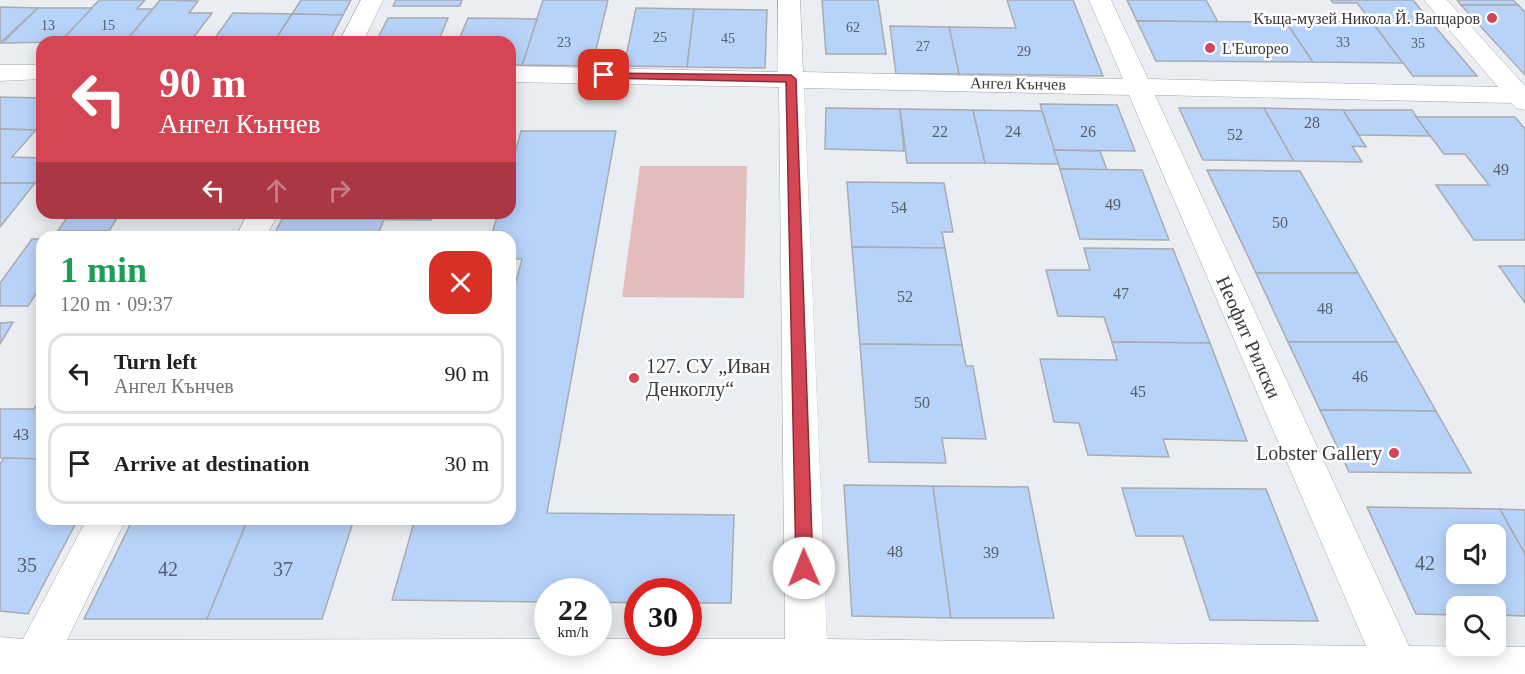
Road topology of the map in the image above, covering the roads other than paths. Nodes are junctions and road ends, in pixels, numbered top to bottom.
1 (372, 0) edge
2 (789, 0) edge
3 (1100, 0) edge
4 (1435, 0) edge
5 (354, 36) edge
6 (36, 72) edge
7 (0, 73) edge
8 (516, 74) edge
9 (791, 79) junction
10 (1137, 85) junction
11 (1523, 97) edge
12 (103, 525) edge
13 (20, 664) edge
14 (807, 667) edge
15 (1525, 669) edge
16 (1399, 671) edge

1 - 5 street
2 - 9 street
3 - 10 street, Неофит Рилски
4 - 11 street
6 - 7 street
8 - 9 street, Ангел Кънчев
9 - 10 street, Ангел Кънчев
9 - 14 street
10 - 11 street, Ангел Кънчев
10 - 16 street, Неофит Рилски
12 - 13 street
13 - 14 street
14 - 16 street
15 - 16 street

